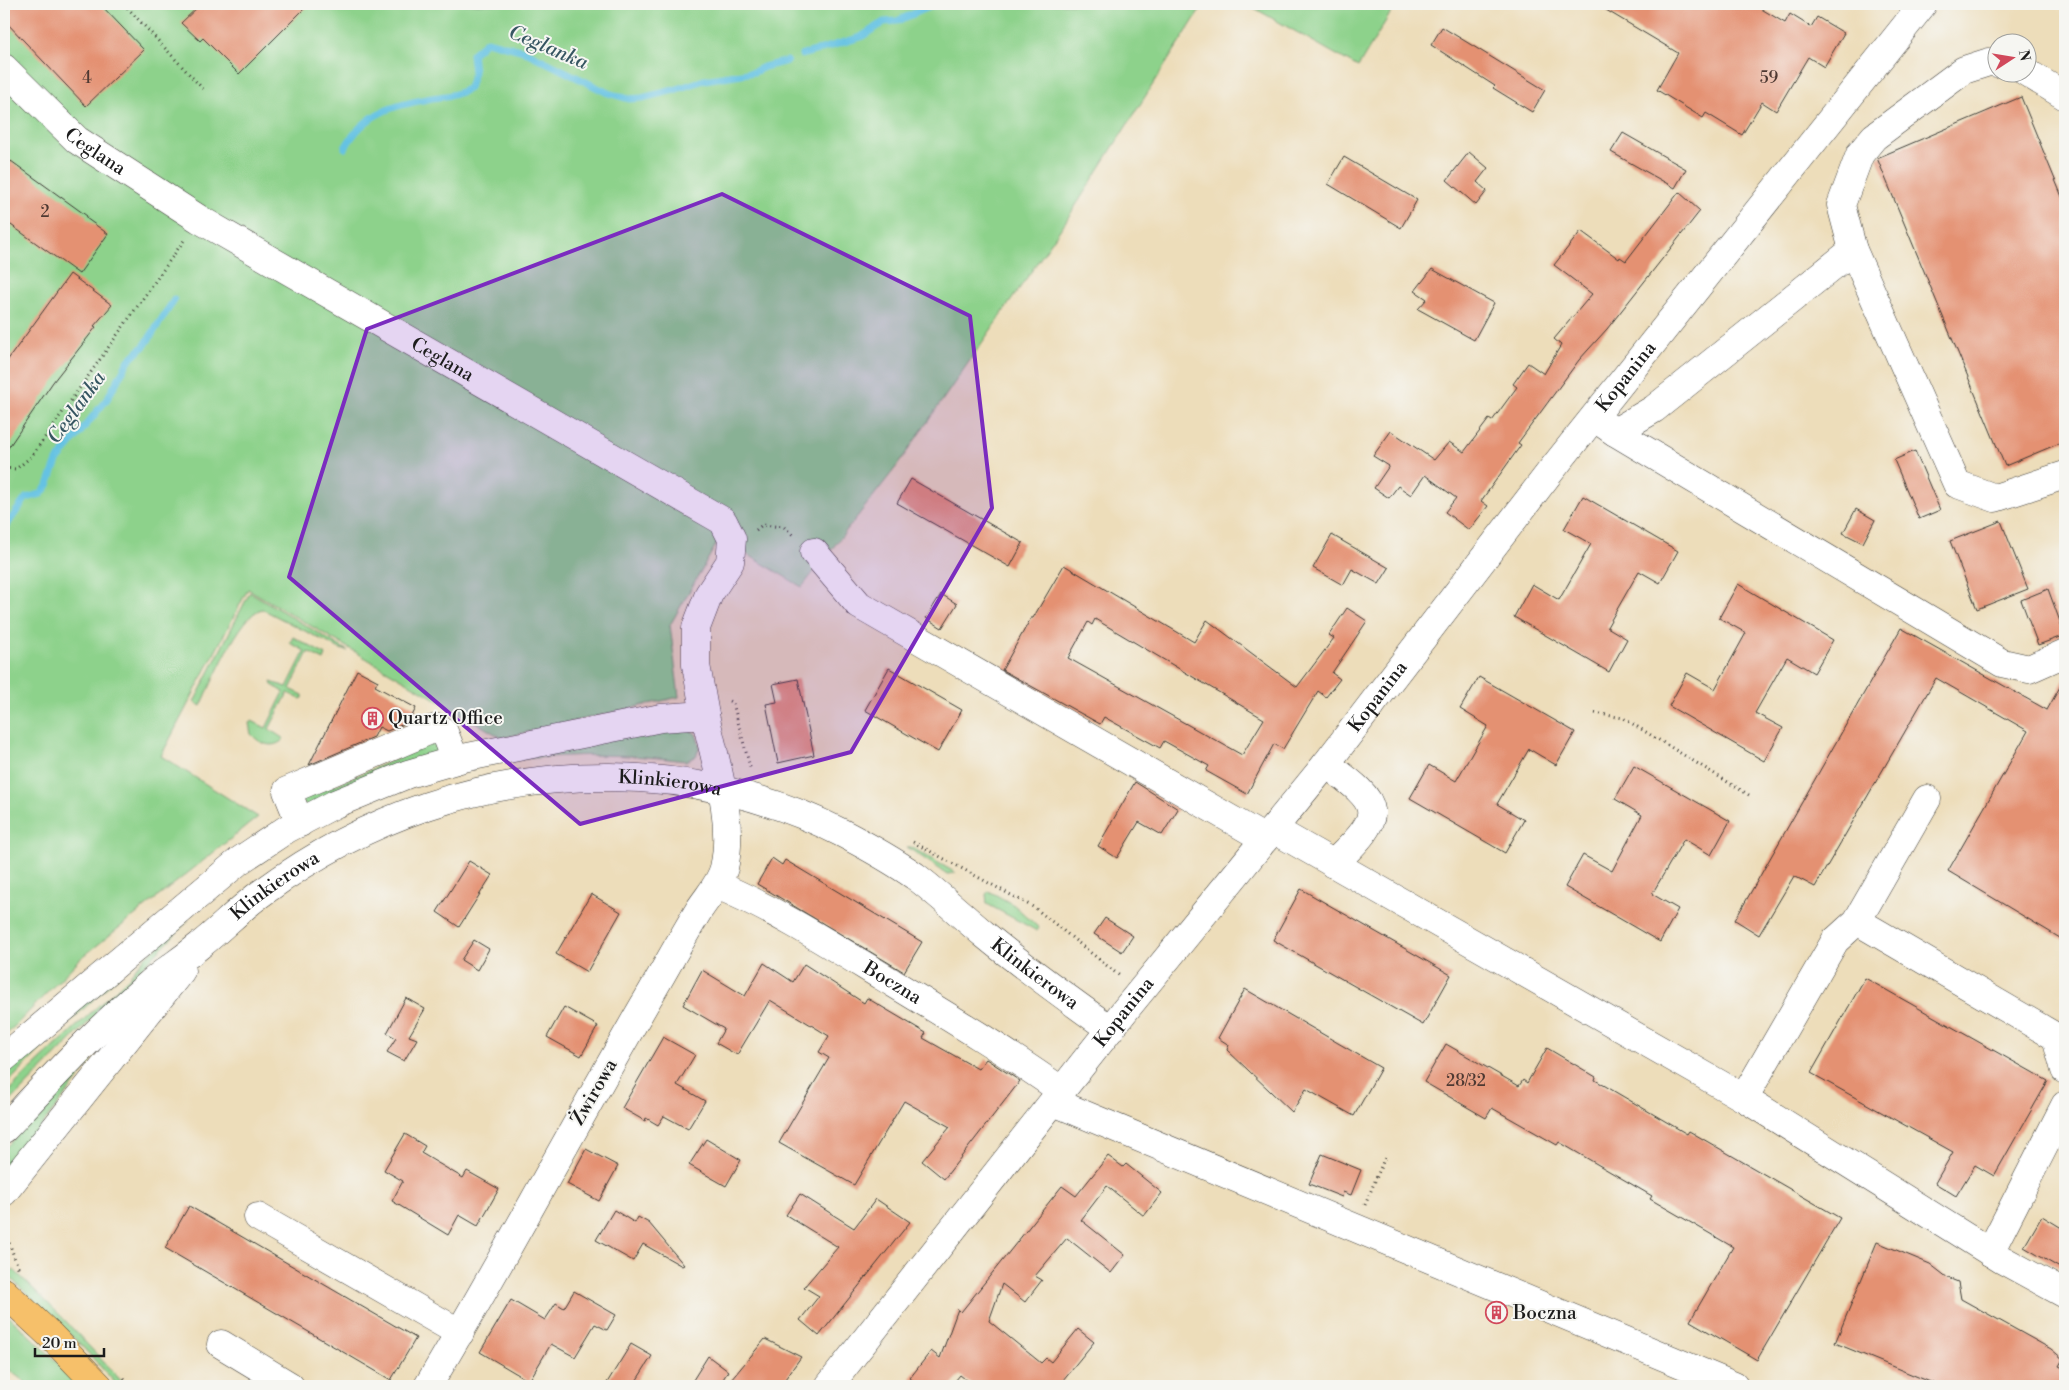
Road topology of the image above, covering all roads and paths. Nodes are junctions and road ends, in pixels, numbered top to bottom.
1 (124, 4) edge
2 (1923, 4) edge
3 (1986, 63) edge
4 (4, 68) edge
5 (2036, 78) edge
6 (203, 89) dead end
7 (2065, 96) edge
8 (199, 219) junction
9 (1853, 250) junction
10 (1605, 425) junction
11 (4, 468) edge
12 (2063, 481) edge
13 (732, 539) junction
14 (814, 552) joint
15 (2065, 653) edge
16 (715, 707) junction
17 (1594, 713) dead end
18 (455, 760) junction
19 (1326, 764) junction
20 (750, 771) dead end
21 (722, 790) junction
22 (1749, 795) dead end
23 (1926, 799) dead end
24 (300, 823) junction
25 (1269, 834) junction
26 (1333, 864) junction
27 (717, 885) junction
28 (1035, 908) dead end
29 (1857, 921) junction
30 (202, 944) junction
31 (1139, 993) junction
32 (1110, 1029) junction
33 (2061, 1035) edge
34 (4, 1058) edge
35 (2065, 1070) edge
36 (1058, 1096) junction
37 (1744, 1098) junction
38 (2065, 1105) edge
39 (4, 1129) edge
40 (1385, 1157) dead end
41 (4, 1192) edge
42 (1363, 1211) dead end
43 (258, 1217) dead end
44 (1990, 1252) junction
45 (4, 1292) edge
46 (2065, 1294) edge
47 (460, 1333) junction
48 (221, 1344) dead end
49 (99, 1386) edge
50 (290, 1386) edge
51 (428, 1386) edge
52 (829, 1386) edge
53 (1734, 1386) edge

1 - 6 path
2 - 10 street, Kopanina
3 - 9 street
4 - 8 street, Ceglana
5 - 7 street
8 - 11 path
8 - 13 street, Ceglana
9 - 10 street
9 - 12 street
10 - 15 street
10 - 19 street, Kopanina
13 - 14 path
13 - 16 street
14 - 25 street
16 - 18 street
16 - 20 path
16 - 21 street, Żwirowa
17 - 22 path
18 - 24 street
18 - 24 street
19 - 25 street, Kopanina
19 - 26 street
21 - 27 street, Żwirowa
21 - 30 street, Klinkierowa
21 - 32 street, Klinkierowa
23 - 29 street
24 - 34 street
25 - 26 street
25 - 31 street, Kopanina
26 - 37 street
27 - 36 street, Boczna
27 - 47 street, Żwirowa
28 - 31 path
29 - 33 street
29 - 37 street
30 - 39 street, Klinkierowa
30 - 41 street, Klinkierowa
31 - 32 street, Kopanina
32 - 36 street, Kopanina
33 - 35 street
36 - 52 street, Kopanina
36 - 53 street, Boczna
37 - 44 street
38 - 44 street
40 - 42 path
43 - 47 street
44 - 46 street
45 - 49 main road
47 - 51 street, Żwirowa
48 - 50 street

